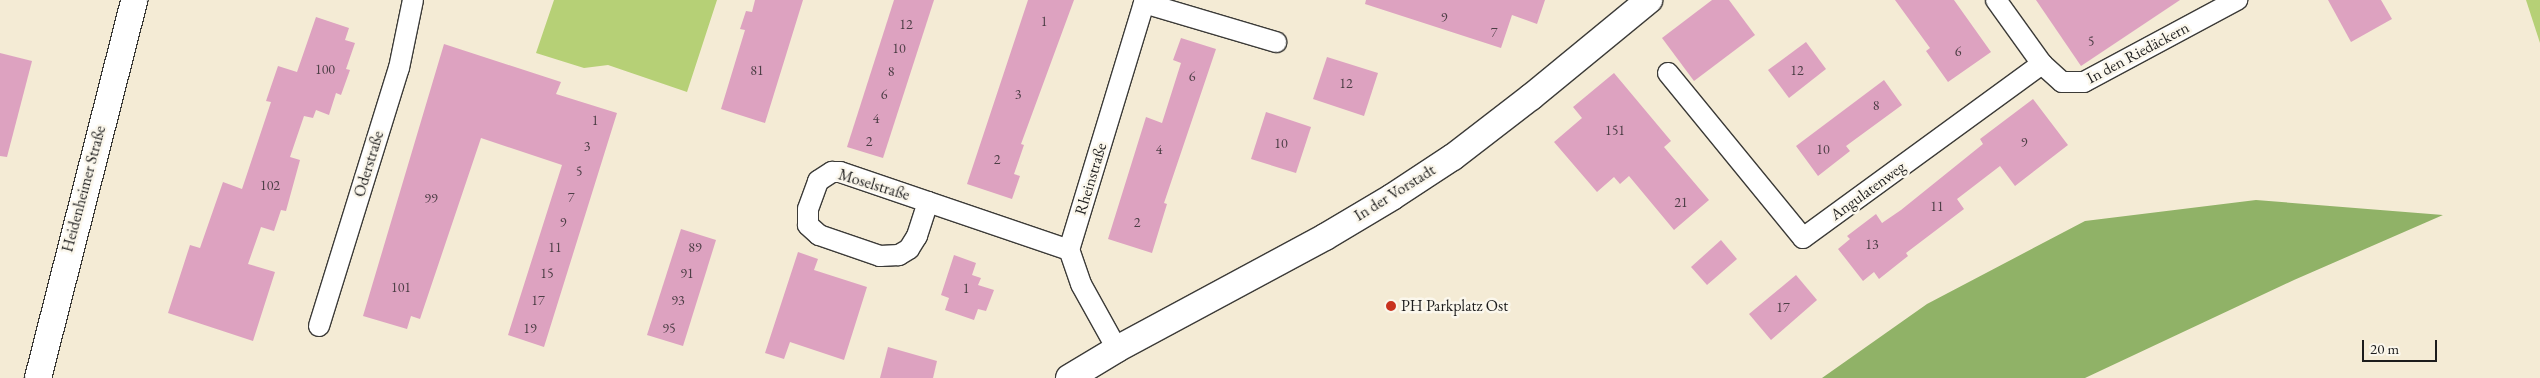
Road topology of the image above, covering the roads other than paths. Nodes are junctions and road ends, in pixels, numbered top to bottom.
1 (134, 0) edge
2 (413, 0) edge
3 (1649, 0) edge
4 (1996, 0) edge
5 (2237, 0) edge
6 (1145, 1) edge
7 (1276, 42) dead end
8 (2042, 64) junction
9 (1668, 73) dead end
10 (928, 202) junction
11 (1069, 250) junction
12 (319, 326) dead end
13 (1117, 349) junction
14 (38, 378) edge
15 (1069, 378) edge

1 - 14 street, Heidenheimer Straße
2 - 12 street, Oderstraße
3 - 13 street, In der Vorstadt
4 - 8 street
5 - 8 street, In den Riedäckern
6 - 7 street, Rheinstraße
6 - 11 street, Rheinstraße
8 - 9 street, Angulatenweg
10 - 10 street, Moselstraße
10 - 11 street, Moselstraße
11 - 13 street
13 - 15 street, In der Vorstadt

